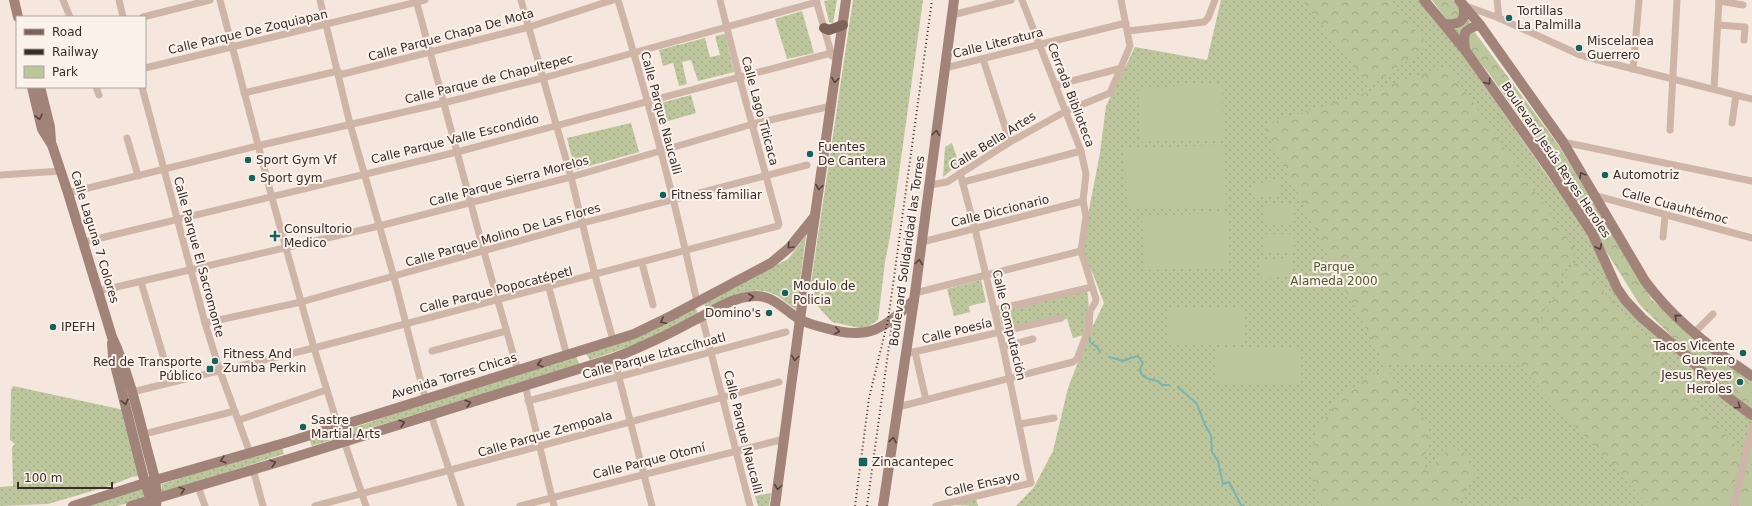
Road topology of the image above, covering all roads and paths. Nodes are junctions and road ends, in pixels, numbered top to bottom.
1 (14, 0) edge
2 (63, 0) edge
3 (119, 0) edge
4 (210, 0) edge
5 (220, 0) edge
6 (320, 0) edge
7 (425, 0) edge
8 (521, 0) edge
9 (614, 0) edge
10 (618, 0) edge
11 (720, 0) edge
12 (846, 0) edge
13 (954, 0) edge
14 (1011, 0) edge
15 (1022, 0) edge
16 (1121, 0) edge
17 (1215, 0) edge
18 (1424, 0) edge
19 (1497, 0) edge
20 (1638, 0) edge
21 (1677, 0) edge
22 (416, 1) edge
23 (817, 1) edge
24 (1719, 1) edge
25 (1461, 2) edge
26 (1743, 4) dead end
27 (952, 15) junction
28 (18, 16) edge
29 (70, 16) edge
30 (123, 16) edge
31 (146, 16) edge
32 (1499, 18) junction
33 (1126, 23) junction
34 (1444, 24) junction
35 (327, 25) junction
36 (843, 25) junction
37 (1480, 25) junction
38 (1718, 25) junction
39 (529, 27) junction
40 (727, 27) junction
41 (824, 28) junction
42 (1128, 31) junction
43 (1744, 40) dead end
44 (1039, 44) junction
45 (232, 47) junction
46 (1465, 50) junction
47 (430, 52) junction
48 (633, 52) junction
49 (831, 53) junction
50 (983, 59) junction
51 (837, 65) junction
52 (146, 68) edge
53 (945, 68) junction
54 (1122, 68) junction
55 (1633, 69) junction
56 (338, 73) junction
57 (739, 76) junction
58 (543, 78) junction
59 (1672, 79) junction
60 (1056, 85) junction
61 (32, 88) edge
62 (40, 88) edge
63 (96, 88) edge
64 (142, 88) edge
65 (1714, 89) junction
66 (244, 93) junction
67 (99, 95) dead end
68 (1736, 95) junction
69 (1752, 99) edge
70 (646, 101) junction
71 (443, 103) junction
72 (831, 106) junction
73 (1066, 110) junction
74 (1732, 123) dead end
75 (350, 124) junction
76 (753, 124) junction
77 (557, 125) junction
78 (1670, 130) dead end
79 (127, 138) dead end
80 (1010, 142) junction
81 (1563, 142) junction
82 (52, 145) junction
83 (257, 146) junction
84 (659, 151) junction
85 (1081, 151) junction
86 (457, 152) junction
87 (807, 165) dead end
88 (165, 170) junction
89 (61, 171) junction
90 (960, 173) junction
91 (365, 174) junction
92 (0, 175) edge
93 (138, 176) junction
94 (571, 177) junction
95 (766, 177) junction
96 (964, 182) junction
97 (1752, 182) edge
98 (930, 185) junction
99 (68, 193) junction
100 (1593, 195) junction
101 (272, 198) junction
102 (673, 201) junction
103 (1083, 201) junction
104 (471, 202) junction
105 (814, 216) junction
106 (1665, 216) junction
107 (178, 220) junction
108 (583, 223) junction
109 (379, 226) junction
110 (777, 227) joint
111 (975, 229) junction
112 (1663, 237) dead end
113 (1752, 238) edge
114 (84, 242) junction
115 (922, 242) junction
116 (286, 248) junction
117 (686, 251) junction
118 (1081, 251) junction
119 (484, 252) junction
120 (642, 263) junction
121 (192, 270) junction
122 (986, 274) junction
123 (595, 275) junction
124 (394, 277) junction
125 (141, 282) junction
126 (1092, 287) junction
127 (549, 288) junction
128 (99, 291) junction
129 (914, 297) junction
130 (498, 300) junction
131 (301, 302) junction
132 (697, 302) junction
133 (653, 305) dead end
134 (994, 310) junction
135 (1713, 314) dead end
136 (702, 317) junction
137 (1061, 318) dead end
138 (800, 319) junction
139 (205, 323) junction
140 (407, 324) junction
141 (506, 331) junction
142 (786, 332) dead end
143 (999, 332) junction
144 (1695, 332) junction
145 (112, 337) junction
146 (1033, 339) dead end
147 (614, 340) junction
148 (1003, 347) junction
149 (314, 348) junction
150 (432, 351) dead end
151 (580, 351) junction
152 (711, 352) junction
153 (910, 353) junction
154 (566, 356) junction
155 (164, 358) dead end
156 (614, 358) junction
157 (586, 366) junction
158 (518, 370) junction
159 (220, 371) junction
160 (620, 376) junction
161 (1752, 376) edge
162 (1010, 379) junction
163 (780, 382) dead end
164 (525, 385) junction
165 (326, 390) junction
166 (132, 392) junction
167 (723, 397) junction
168 (425, 398) junction
169 (926, 400) junction
170 (528, 401) junction
171 (898, 407) junction
172 (235, 411) junction
173 (431, 415) junction
174 (1752, 415) edge
175 (1054, 418) dead end
176 (239, 420) junction
177 (631, 421) junction
178 (1020, 424) junction
179 (338, 426) junction
180 (1752, 426) edge
181 (144, 434) junction
182 (306, 436) junction
183 (784, 439) junction
184 (344, 441) junction
185 (288, 442) junction
186 (540, 446) junction
187 (312, 451) junction
188 (737, 451) junction
189 (250, 453) junction
190 (292, 458) junction
191 (253, 469) junction
192 (449, 472) junction
193 (644, 474) junction
194 (150, 481) junction
195 (1031, 482) joint
196 (200, 492) dead end
197 (362, 494) junction
198 (552, 497) junction
199 (154, 503) edge
200 (72, 506) edge
201 (131, 506) edge
202 (205, 506) edge
203 (263, 506) edge
204 (315, 506) edge
205 (366, 506) edge
206 (460, 506) edge
207 (520, 506) edge
208 (554, 506) edge
209 (652, 506) edge
210 (748, 506) edge
211 (775, 506) edge
212 (883, 506) edge
213 (936, 506) edge
214 (1734, 506) edge

1 - 28 main road
2 - 29 street
3 - 30 street
4 - 31 street
5 - 45 street
6 - 35 street
7 - 22 street, Calle Parque De Zoquiapan
8 - 39 street
9 - 39 street, Calle Parque Chapa De Mota
10 - 48 street, Calle Parque Naucalli
11 - 40 street, Calle Lago Titicaca
12 - 36 main road
13 - 27 main road, Boulevard Solidaridad las Torres
14 - 27 street
15 - 44 street, Cerrada Biblioteca
16 - 33 street, Calle Bella Artes
17 - 42 street
18 - 34 main road, Boulevard Jesús Reyes Heroles
19 - 32 street
20 - 55 street
21 - 59 street
22 - 35 street, Calle Parque De Zoquiapan
22 - 47 street
23 - 40 street, Calle Parque de Chapultepec
23 - 41 street
24 - 26 street
24 - 38 street
25 - 32 street
25 - 34 main road
25 - 37 main road, Boulevard Jesús Reyes Heroles
27 - 53 main road, Boulevard Solidaridad las Torres
32 - 55 street
33 - 42 street, Calle Bella Artes
33 - 44 street, Calle Literatura
34 - 46 main road, Boulevard Jesús Reyes Heroles
35 - 45 street, Calle Parque De Zoquiapan
35 - 56 street
36 - 41 main road
36 - 51 main road
37 - 46 main road
37 - 81 main road, Boulevard Jesús Reyes Heroles
38 - 43 street
38 - 65 street
39 - 47 street, Calle Parque Chapa De Mota
39 - 58 street
40 - 48 street, Calle Parque de Chapultepec
40 - 57 street, Calle Lago Titicaca
41 - 49 street
42 - 54 street, Calle Bella Artes
44 - 50 street, Calle Literatura
44 - 60 street, Cerrada Biblioteca
45 - 52 street, Calle Parque De Zoquiapan
45 - 66 street
46 -> 174 main road, Boulevard Jesús Reyes Heroles
47 - 56 street, Calle Parque Chapa De Mota
47 - 71 street
48 - 58 street, Calle Parque de Chapultepec
48 - 70 street, Calle Parque Naucalli
49 - 51 street
49 - 57 street, Calle Parque Valle Escondido
50 - 53 street, Calle Literatura
50 - 80 street
51 -> 72 main road
98 -> 53 main road, Boulevard Solidaridad las Torres
54 - 60 street
54 - 73 street, Calle Bella Artes
55 - 59 street
56 - 66 street, Calle Parque Chapa De Mota
56 - 75 street
57 - 70 street, Calle Parque Valle Escondido
57 - 76 street, Calle Lago Titicaca
58 - 71 street, Calle Parque de Chapultepec
58 - 77 street
59 - 65 street
59 - 78 street
60 - 73 street, Cerrada Biblioteca
61 -> 82 main road, Calle Laguna 7 Colores
62 - 82 main road, Calle Laguna 7 Colores
63 - 67 street
64 - 88 street, Calle Parque El Sacromonte
65 - 68 street
66 - 83 street
68 - 69 street
68 - 74 street
70 - 77 street, Calle Parque Valle Escondido
70 - 84 street, Calle Parque Naucalli
71 - 75 street, Calle Parque de Chapultepec
71 - 86 street
72 - 76 street, Calle Parque Sierra Morelos
72 -> 105 main road
73 - 80 street, Calle Bella Artes
73 - 85 street, Cerrada Biblioteca
75 - 83 street, Calle Parque de Chapultepec
75 - 91 street
76 - 84 street, Calle Parque Sierra Morelos
76 - 95 street, Calle Lago Titicaca
77 - 86 street, Calle Parque Valle Escondido
77 - 94 street
79 - 93 street
80 - 90 street, Calle Bella Artes
81 - 97 street
100 -> 81 main road, Boulevard Jesús Reyes Heroles
82 - 89 main road, Calle Laguna 7 Colores
83 - 88 street, Calle Parque de Chapultepec
83 - 101 street
84 - 94 street, Calle Parque Sierra Morelos
84 - 102 street, Calle Parque Naucalli
85 - 96 street
85 - 103 street, Cerrada Biblioteca
86 - 91 street, Calle Parque Valle Escondido
86 - 104 street
87 - 95 street, Calle Parque Molino De Las Flores
88 - 93 street, Calle Parque de Chapultepec
88 - 107 street, Calle Parque El Sacromonte
89 - 92 street
89 - 99 main road, Calle Laguna 7 Colores
90 - 96 street, Calle Computación
90 - 98 street, Calle Bella Artes
91 - 101 street, Calle Parque Valle Escondido
91 - 109 street
93 - 99 street, Calle Parque de Chapultepec
94 - 104 street, Calle Parque Sierra Morelos
94 - 108 street
95 - 102 street, Calle Parque Molino De Las Flores
95 - 110 street, Calle Lago Titicaca
96 - 111 street, Calle Computación
98 - 115 main road, Boulevard Solidaridad las Torres
99 - 114 main road, Calle Laguna 7 Colores
100 - 106 street, Calle Cuauhtémoc
144 -> 100 main road, Boulevard Jesús Reyes Heroles
101 - 107 street, Calle Parque Valle Escondido
101 - 116 street
102 - 108 street, Calle Parque Molino De Las Flores
102 - 117 street, Calle Parque Naucalli
103 - 111 street, Calle Diccionario
103 - 118 street, Cerrada Biblioteca
104 - 109 street, Calle Parque Sierra Morelos
104 - 119 street
105 -> 132 main road, Avenida Torres Chicas
105 - 138 main road
106 - 112 street
106 - 113 street, Calle Cuauhtémoc
107 - 114 street, Calle Parque Valle Escondido
107 - 121 street, Calle Parque El Sacromonte
108 - 119 street, Calle Parque Molino De Las Flores
108 - 123 street
109 - 116 street, Calle Parque Sierra Morelos
109 - 124 street
110 - 117 street, Calle Parque Popocatépetl
111 - 115 street, Calle Diccionario
111 - 122 street, Calle Computación
114 - 128 main road, Calle Laguna 7 Colores
129 -> 115 main road, Boulevard Solidaridad las Torres
116 - 121 street, Calle Parque Sierra Morelos
116 - 131 street
117 - 120 street, Calle Parque Popocatépetl
117 - 132 street, Calle Parque Naucalli
118 - 122 street
118 - 126 street
119 - 124 street, Calle Parque Molino De Las Flores
119 - 130 street
120 - 123 street, Calle Parque Popocatépetl
120 - 133 street
121 - 125 street, Calle Parque Sierra Morelos
121 - 139 street, Calle Parque El Sacromonte
122 - 129 street
122 - 134 street, Calle Computación
123 - 127 street, Calle Parque Popocatépetl
123 - 147 street
124 - 131 street, Calle Parque Molino De Las Flores
124 - 140 street
125 - 128 street, Calle Parque Sierra Morelos
125 - 155 street
126 - 134 street
126 - 162 street
127 - 130 street, Calle Parque Popocatépetl
127 - 154 street
128 - 145 main road, Calle Laguna 7 Colores
138 -> 129 main road
129 - 153 main road, Boulevard Solidaridad las Torres
130 - 140 street, Calle Parque Popocatépetl
130 - 141 street
131 - 139 street, Calle Parque Molino De Las Flores
131 - 149 street
132 - 136 main road
132 -> 147 main road, Avenida Torres Chicas
134 - 143 street, Calle Computación
135 - 144 street
136 -> 138 main road
136 - 152 street, Calle Parque Naucalli
136 - 156 main road
137 - 143 street, Calle Poesía
138 -> 183 main road
139 - 159 street, Calle Parque El Sacromonte
140 - 149 street, Calle Parque Popocatépetl
140 - 168 street
141 - 150 street
141 - 158 street
142 - 152 street, Calle Parque Iztaccíhuatl
143 - 148 street, Calle Computación
143 - 153 street, Calle Poesía
144 - 161 main road, Boulevard Jesús Reyes Heroles
145 - 166 main road, Calle Laguna 7 Colores
145 -> 194 main road, Calle Laguna 7 Colores
146 - 148 street
147 - 151 main road, Avenida Torres Chicas
148 - 162 street, Calle Computación
149 - 159 street, Calle Parque Popocatépetl
149 - 165 street
151 - 154 main road, Avenida Torres Chicas
151 - 157 main road
152 - 160 street, Calle Parque Iztaccíhuatl
152 - 167 street, Calle Parque Naucalli
153 - 169 street
153 - 171 main road, Boulevard Solidaridad las Torres
154 -> 158 main road, Avenida Torres Chicas
156 - 157 main road
156 - 160 street
157 - 164 main road
158 - 168 main road, Avenida Torres Chicas
159 - 166 street, Calle Parque Popocatépetl
159 - 172 street, Calle Parque El Sacromonte
160 - 170 street, Calle Parque Iztaccíhuatl
160 - 177 street
162 - 169 street
162 - 178 street, Calle Computación
163 - 167 street, Calle Parque Zempoala
164 - 170 street
173 -> 164 main road
165 - 176 street
165 - 179 street
166 - 181 main road, Calle Laguna 7 Colores
167 - 177 street, Calle Parque Zempoala
167 - 188 street, Calle Parque Naucalli
168 - 179 main road, Avenida Torres Chicas
169 - 171 street
170 - 186 street
212 -> 171 main road, Boulevard Solidaridad las Torres
172 - 176 street, Calle Parque El Sacromonte
172 - 181 street
184 -> 173 main road
173 - 192 street
175 - 178 street
176 - 189 street, Calle Parque El Sacromonte
177 - 186 street, Calle Parque Zempoala
177 - 193 street
178 - 195 street, Calle Computación
179 - 182 main road, Avenida Torres Chicas
180 - 214 street
181 - 194 main road, Calle Laguna 7 Colores
182 - 185 main road, Avenida Torres Chicas
182 - 187 main road
183 - 188 street, Calle Parque Otomí
183 -> 211 main road
184 - 187 main road
184 - 197 street
185 - 189 main road, Avenida Torres Chicas
185 - 190 main road
186 - 192 street, Calle Parque Zempoala
186 - 198 street
187 - 190 main road
188 - 193 street, Calle Parque Otomí
188 - 210 street, Calle Parque Naucalli
189 -> 194 main road, Avenida Torres Chicas
191 -> 190 main road
199 -> 191 main road
191 - 203 street
192 - 197 street, Calle Parque Zempoala
192 - 206 street
193 - 198 street, Calle Parque Otomí
193 - 209 street
194 - 199 main road, Calle Laguna 7 Colores
194 - 200 main road, Avenida Torres Chicas
195 - 213 street, Calle Ensayo
196 - 202 street
197 - 204 street, Calle Parque Zempoala
197 - 205 street
198 - 207 street, Calle Parque Otomí
198 - 208 street
199 - 201 main road

